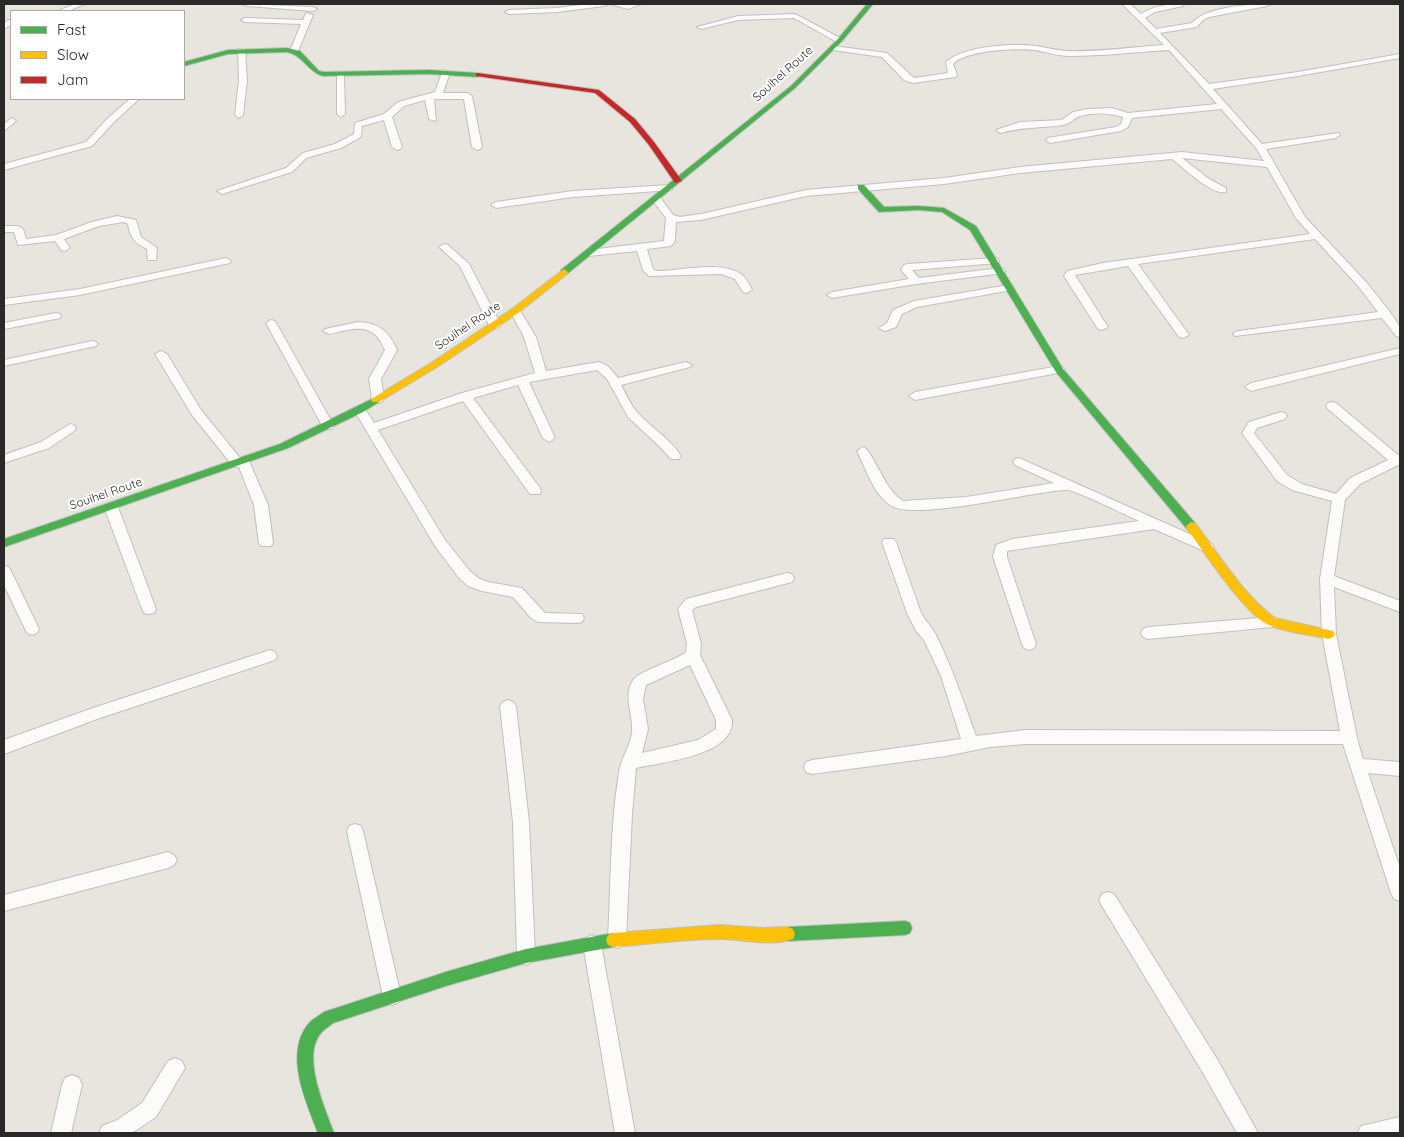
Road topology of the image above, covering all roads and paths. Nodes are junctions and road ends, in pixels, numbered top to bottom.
1 (81, 4) edge
2 (247, 4) edge
3 (604, 4) edge
4 (614, 4) edge
5 (637, 4) edge
6 (870, 4) edge
7 (1126, 4) edge
8 (1180, 4) edge
9 (1267, 4) edge
10 (317, 6) edge
11 (65, 10) edge
12 (509, 12) dead end
13 (1141, 18) junction
14 (244, 20) dead end
15 (305, 22) junction
16 (701, 27) dead end
17 (1155, 31) junction
18 (836, 44) junction
19 (1171, 47) junction
20 (241, 51) junction
21 (294, 51) junction
22 (1400, 56) edge
23 (185, 64) edge
24 (446, 72) junction
25 (340, 75) junction
26 (1207, 87) junction
27 (431, 97) junction
28 (134, 100) edge
29 (1223, 106) junction
30 (340, 114) dead end
31 (240, 115) dead end
32 (387, 116) junction
33 (1128, 116) junction
34 (434, 119) dead end
35 (12, 121) dead end
36 (4, 128) edge
37 (1000, 130) dead end
38 (1336, 135) dead end
39 (1050, 140) dead end
40 (397, 146) dead end
41 (477, 147) dead end
42 (1260, 147) junction
43 (1174, 156) junction
44 (1272, 165) junction
45 (4, 167) edge
46 (673, 185) junction
47 (860, 186) junction
48 (222, 190) dead end
49 (1223, 190) dead end
50 (656, 198) junction
51 (496, 204) dead end
52 (671, 218) junction
53 (4, 229) edge
54 (1317, 236) junction
55 (58, 238) junction
56 (444, 247) dead end
57 (641, 247) junction
58 (65, 248) dead end
59 (589, 252) junction
60 (152, 258) dead end
61 (226, 261) dead end
62 (1131, 262) junction
63 (997, 266) junction
64 (916, 280) junction
65 (1008, 288) junction
66 (747, 290) dead end
67 (832, 295) dead end
68 (4, 302) edge
69 (515, 310) junction
70 (1386, 314) junction
71 (56, 316) dead end
72 (271, 324) dead end
73 (4, 326) edge
74 (495, 326) junction
75 (1102, 327) dead end
76 (885, 328) dead end
77 (1399, 330) edge
78 (329, 331) dead end
79 (1240, 334) dead end
80 (1182, 335) dead end
81 (92, 344) dead end
82 (1400, 351) edge
83 (161, 354) dead end
84 (4, 363) edge
85 (686, 365) dead end
86 (1059, 370) junction
87 (541, 375) junction
88 (522, 380) junction
89 (614, 383) junction
90 (1251, 387) dead end
91 (466, 396) junction
92 (915, 396) dead end
93 (378, 399) junction
94 (1332, 406) dead end
95 (360, 410) junction
96 (1281, 416) dead end
97 (328, 426) junction
98 (70, 428) dead end
99 (371, 428) junction
100 (549, 438) dead end
101 (863, 451) dead end
102 (675, 456) dead end
103 (4, 459) edge
104 (1399, 460) edge
105 (240, 462) junction
106 (1019, 462) dead end
107 (1068, 484) junction
108 (536, 491) dead end
109 (1339, 499) junction
110 (111, 507) junction
111 (1154, 524) junction
112 (889, 542) dead end
113 (4, 543) edge
114 (266, 543) dead end
115 (1207, 547) junction
116 (4, 571) edge
117 (787, 578) dead end
118 (1327, 579) junction
119 (1400, 607) edge
120 (149, 609) dead end
121 (577, 618) dead end
122 (1272, 622) junction
123 (32, 629) dead end
124 (1148, 633) dead end
125 (1329, 634) junction
126 (1029, 644) dead end
127 (693, 655) junction
128 (270, 656) dead end
129 (508, 706) dead end
130 (1349, 738) junction
131 (970, 743) junction
132 (4, 747) edge
133 (631, 762) junction
134 (1358, 765) junction
135 (812, 767) dead end
136 (1400, 769) edge
137 (355, 831) dead end
138 (168, 860) dead end
139 (1400, 893) edge
140 (1108, 900) dead end
141 (4, 903) edge
142 (905, 928) dead end
143 (617, 938) junction
144 (592, 944) junction
145 (526, 956) junction
146 (392, 996) junction
147 (175, 1068) dead end
148 (72, 1085) dead end
149 (1400, 1126) edge
150 (61, 1133) edge
151 (109, 1133) edge
152 (326, 1133) edge
153 (625, 1133) edge
154 (1248, 1133) edge
155 (1368, 1133) edge

1 - 11 street
2 - 10 street
3 - 12 street
4 - 5 street
6 - 18 street, Souihel Route
7 - 13 street
8 - 13 street
9 - 17 street
10 - 15 street
13 - 17 street
14 - 15 street
15 - 21 street
16 - 18 street
17 - 19 street
18 - 19 street
18 - 46 street, Souihel Route
19 - 26 street
20 - 21 street
20 - 23 street
20 - 31 street
21 - 25 street
22 - 26 street
24 - 25 street
24 - 27 street
24 - 46 street
25 - 30 street
26 - 29 street
27 - 32 street
27 - 34 street
27 - 41 street
28 - 45 street
29 - 33 street
29 - 42 street
32 - 40 street
32 - 48 street
33 - 37 street
33 - 39 street
35 - 36 street
38 - 42 street
42 - 44 street
43 - 44 street
43 - 47 street
43 - 49 street
44 - 54 street
46 - 50 street, Souihel Route
46 - 51 street
47 - 52 street
47 - 63 street
50 - 52 street
50 - 59 street, Souihel Route
52 - 57 street
53 - 55 street
54 - 62 street
54 - 70 street
55 - 58 street
55 - 60 street
56 - 74 street
57 - 59 street
57 - 66 street
59 - 69 street, Souihel Route
61 - 68 street
62 - 75 street
62 - 80 street
63 - 64 street
63 - 64 street
63 - 65 street
64 - 67 street
65 - 76 street
65 - 86 street
69 - 74 street, Souihel Route
69 - 87 street
70 - 77 street
70 - 79 street
71 - 73 street
72 - 97 street
74 - 93 street, Souihel Route
78 - 93 street
81 - 84 street
82 - 90 street
83 - 105 street
85 - 89 street
86 - 92 street
86 - 115 street
87 - 88 street
87 - 89 street
88 - 91 street
88 - 100 street
89 - 102 street
91 - 99 street
91 - 108 street
93 - 95 street, Souihel Route
94 - 104 street
95 - 97 street, Souihel Route
95 - 99 street
96 - 109 street
97 - 105 street, Souihel Route
98 - 103 street
99 - 121 street
101 - 107 street
104 - 109 street
105 - 110 street, Souihel Route
105 - 114 street
106 - 107 street
107 - 111 street
109 - 118 street
110 - 113 street, Souihel Route
110 - 120 street
111 - 115 street
111 - 126 street
112 - 131 street
115 - 122 street
116 - 123 street
117 - 127 street
118 - 119 street
118 - 125 street
122 - 124 street
122 - 125 street
125 - 130 street
127 - 133 street
127 - 133 street
128 - 132 street
129 - 145 street
130 - 131 street
130 - 134 street
131 - 135 street
133 - 143 street
134 - 136 street
134 - 139 street
137 - 146 street
138 - 141 street
140 - 154 street
142 - 143 street
143 - 144 street
144 - 145 street
144 - 153 street
145 - 146 street
146 - 152 street
147 - 151 street
148 - 150 street
149 - 155 street

